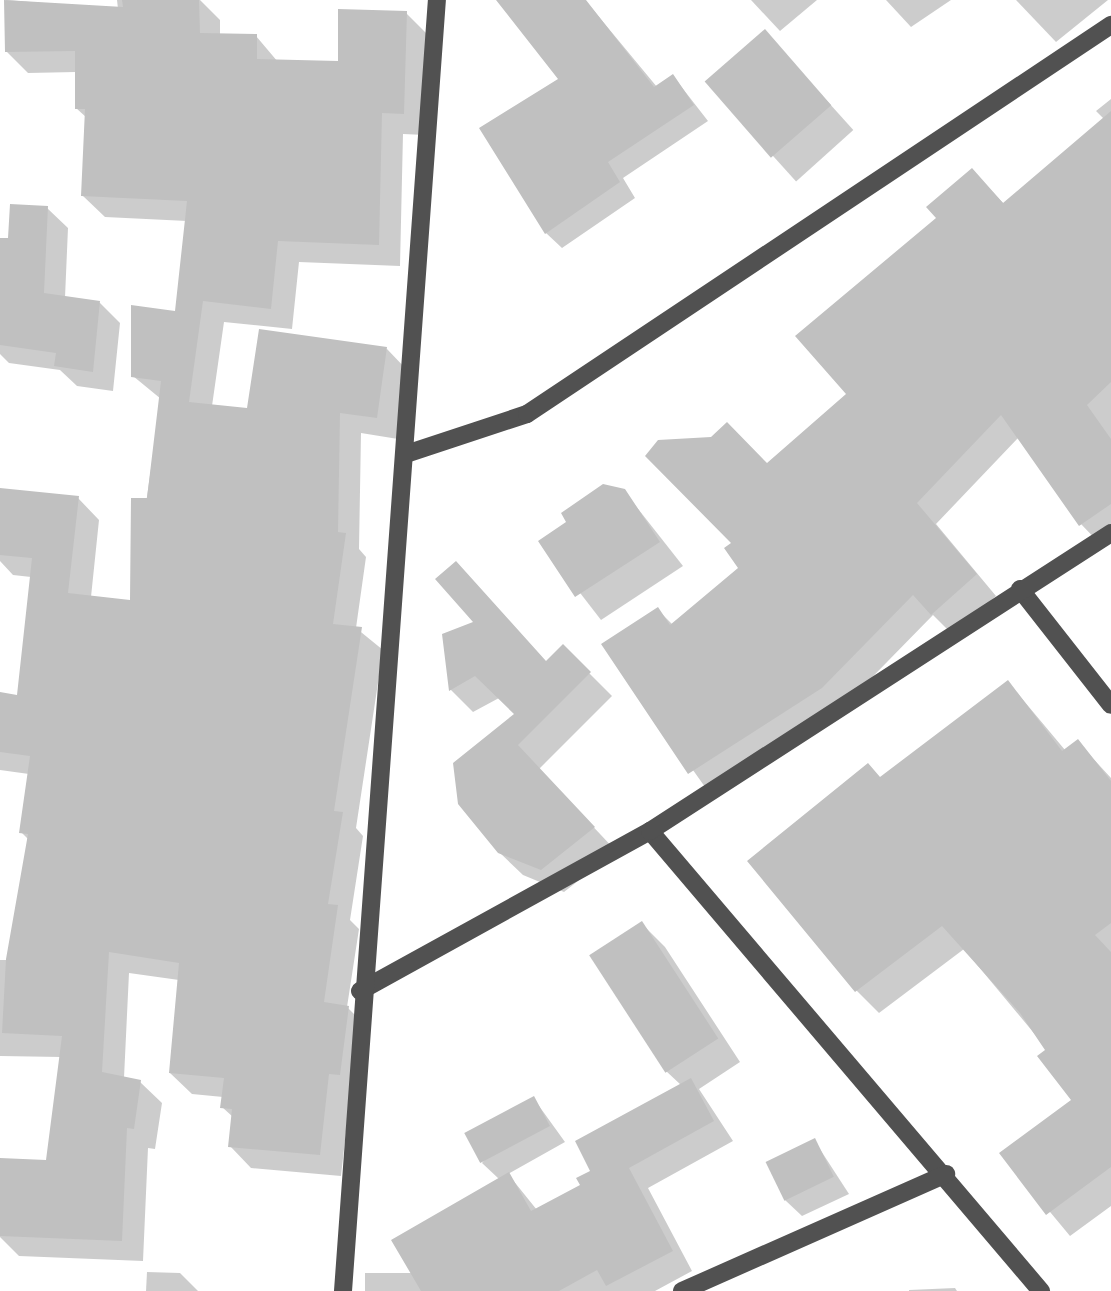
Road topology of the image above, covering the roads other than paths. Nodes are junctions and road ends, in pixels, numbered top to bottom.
1 (437, 0) edge
2 (1111, 25) edge
3 (406, 454) junction
4 (1111, 533) edge
5 (1020, 589) junction
6 (1111, 705) edge
7 (650, 831) junction
8 (360, 991) junction
9 (946, 1174) junction
10 (343, 1291) edge
11 (682, 1291) edge
12 (1041, 1291) edge

1 - 3 street
2 - 3 street
3 - 8 street
4 - 5 street
5 - 6 street
5 - 7 street
7 - 8 street
7 - 9 street
8 - 10 street
9 - 11 street
9 - 12 street

